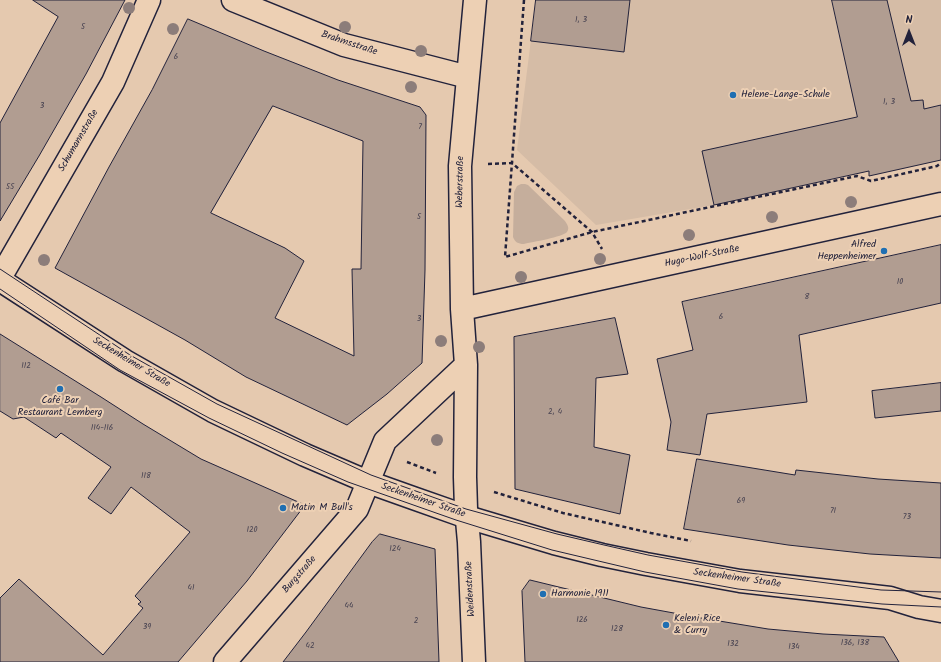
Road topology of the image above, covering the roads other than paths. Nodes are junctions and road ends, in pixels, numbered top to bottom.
1 (149, 0) edge
2 (233, 0) edge
3 (475, 0) edge
4 (468, 77) junction
5 (941, 204) edge
6 (0, 279) edge
7 (462, 309) junction
8 (466, 365) junction
9 (368, 482) junction
10 (467, 517) junction
11 (941, 596) edge
12 (890, 598) junction
13 (941, 611) edge
14 (224, 662) edge
15 (474, 662) edge

1 - 6 street, Schumannstraße
2 - 4 street, Brahmsstraße
3 - 4 street, Weberstraße
4 - 7 street, Weberstraße
5 - 7 street, Hugo-Wolf-Straße
6 - 9 street, Seckenheimer Straße
7 - 8 street, Weberstraße
8 - 9 street
8 - 10 street, Weberstraße
9 - 10 street, Seckenheimer Straße
9 - 14 street, Burgstraße
10 - 12 street, Seckenheimer Straße
10 - 15 street, Weidenstraße
11 - 12 street, Seckenheimer Straße
12 - 13 street, Seckenheimer Straße

